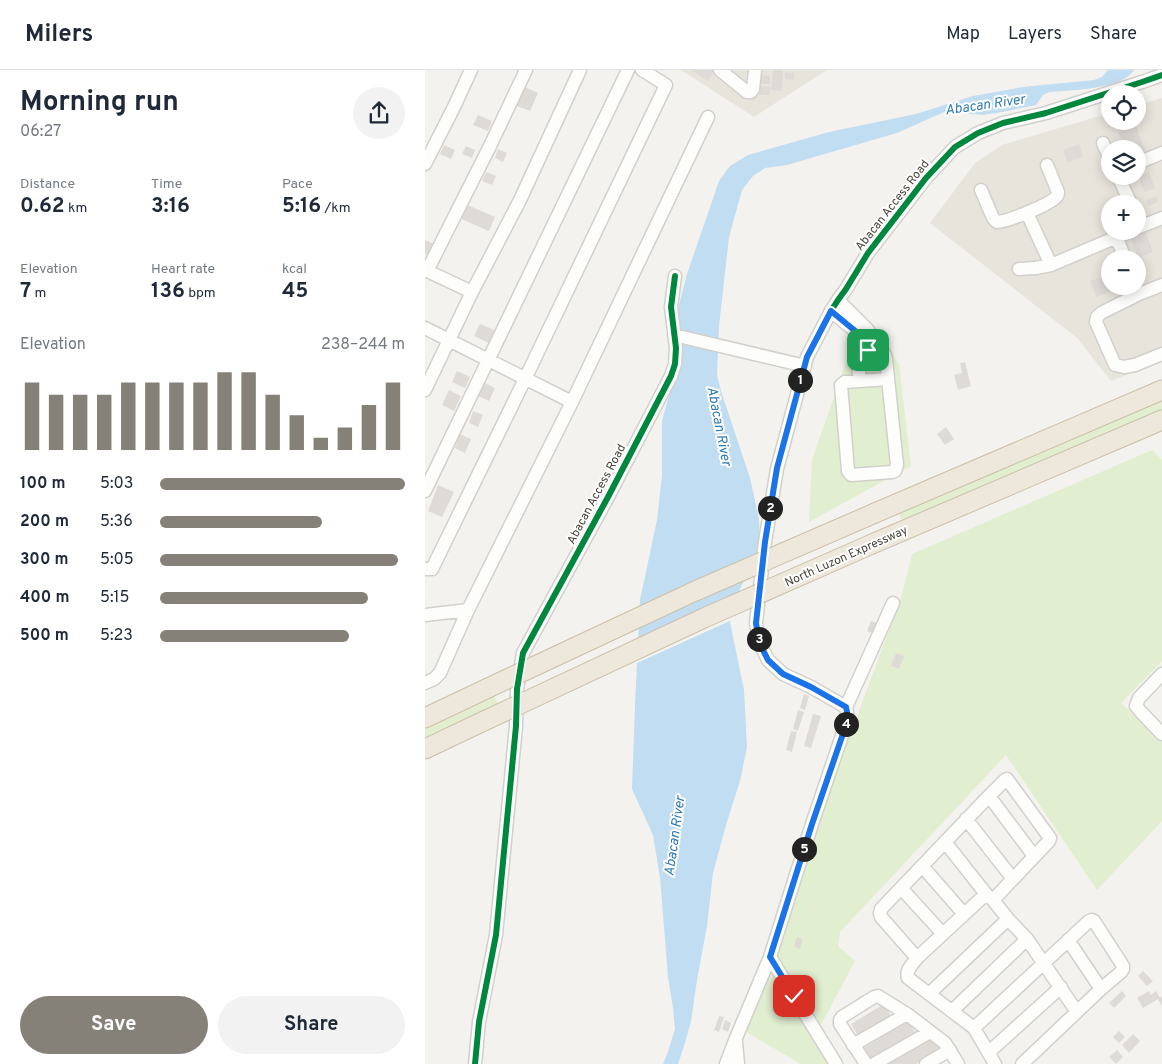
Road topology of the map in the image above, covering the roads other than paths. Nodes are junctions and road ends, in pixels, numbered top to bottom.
1 (471, 70) edge
2 (526, 70) edge
3 (580, 70) edge
4 (628, 70) edge
5 (642, 70) edge
6 (720, 70) edge
7 (750, 70) edge
8 (755, 70) edge
9 (1162, 74) edge
10 (750, 90) junction
11 (708, 117) dead end
12 (1162, 153) edge
13 (1146, 159) edge
14 (425, 164) edge
15 (1047, 165) dead end
16 (981, 190) dead end
17 (1027, 213) junction
18 (1162, 218) edge
19 (1146, 223) edge
20 (1112, 240) edge
21 (1051, 265) junction
22 (1019, 269) dead end
23 (426, 270) edge
24 (675, 276) dead end
25 (1162, 285) edge
26 (1146, 288) edge
27 (472, 292) junction
28 (1129, 295) edge
29 (834, 305) junction
30 (425, 328) edge
31 (676, 335) junction
32 (449, 340) junction
33 (1162, 354) edge
34 (489, 360) junction
35 (799, 364) junction
36 (525, 379) junction
37 (888, 379) junction
38 (860, 381) junction
39 (427, 382) edge
40 (1162, 390) edge
41 (571, 402) junction
42 (1162, 420) edge
43 (425, 491) edge
44 (425, 570) edge
45 (893, 603) dead end
46 (468, 610) junction
47 (425, 615) edge
48 (1162, 674) edge
49 (425, 683) edge
50 (846, 707) junction
51 (425, 718) edge
52 (1162, 734) edge
53 (425, 749) edge
54 (989, 796) junction
55 (966, 819) junction
56 (945, 842) junction
57 (1034, 856) junction
58 (922, 866) junction
59 (1013, 878) junction
60 (901, 888) junction
61 (989, 897) junction
62 (964, 914) junction
63 (1008, 919) junction
64 (943, 934) junction
65 (1027, 939) junction
66 (1068, 940) junction
67 (770, 957) junction
68 (917, 958) junction
69 (1044, 963) junction
70 (1061, 987) junction
71 (1101, 989) junction
72 (929, 994) junction
73 (952, 1011) junction
74 (1077, 1012) junction
75 (907, 1014) junction
76 (974, 1028) junction
77 (930, 1032) junction
78 (736, 1038) junction
79 (853, 1045) junction
80 (950, 1050) junction
81 (992, 1058) edge
82 (475, 1064) edge
83 (726, 1064) edge
84 (738, 1064) edge
85 (836, 1064) edge
86 (866, 1064) edge
87 (874, 1064) edge
88 (926, 1064) edge
89 (958, 1064) edge
90 (1022, 1064) edge

1 - 14 street
2 - 23 street
3 - 27 street
4 - 34 street
5 - 36 street
6 - 10 street
7 - 10 street
8 - 10 street
9 - 29 street, Abacan Access Road
11 - 41 street
12 - 13 street
15 - 17 street
16 - 17 street
17 - 21 street
18 - 19 street
20 - 21 street
21 - 22 street
23 - 27 street
24 - 31 street, Abacan Access Road
25 - 26 street
27 - 32 street
28 - 33 street
29 - 35 street, Abacan Access Road
29 - 37 street
29 - 38 street
30 - 32 street
31 - 35 street
31 - 82 street, Abacan Access Road
32 - 34 street
32 - 39 street
34 - 36 street
34 - 43 street
35 - 50 street, Abacan Access Road
36 - 41 street
36 - 44 street
37 - 38 street
37 - 38 street
40 - 51 highway, bridge
41 - 46 street
42 - 53 highway, North Luzon Expressway, bridge
45 - 50 street
46 - 47 street
46 - 49 street
48 - 52 street
50 - 67 street
54 - 55 street
54 - 57 street
54 - 57 street
55 - 56 street
55 - 59 street
56 - 58 street
56 - 61 street
57 - 59 street
58 - 60 street
58 - 62 street
59 - 61 street
60 - 64 street
60 - 68 street
61 - 62 street
61 - 63 street
62 - 64 street
63 - 65 street
63 - 72 street
64 - 68 street
65 - 69 street
65 - 73 street
66 - 69 street
66 - 71 street
66 - 71 street
67 - 78 street
67 - 85 street
68 - 72 street
69 - 70 street
69 - 76 street
70 - 74 street
70 - 81 street
71 - 74 street
72 - 73 street
73 - 76 street
74 - 90 street
75 - 77 street
75 - 79 street
75 - 79 street
76 - 81 street
77 - 80 street
77 - 87 street
78 - 83 street
78 - 84 street
79 - 86 street
80 - 88 street
80 - 89 street

